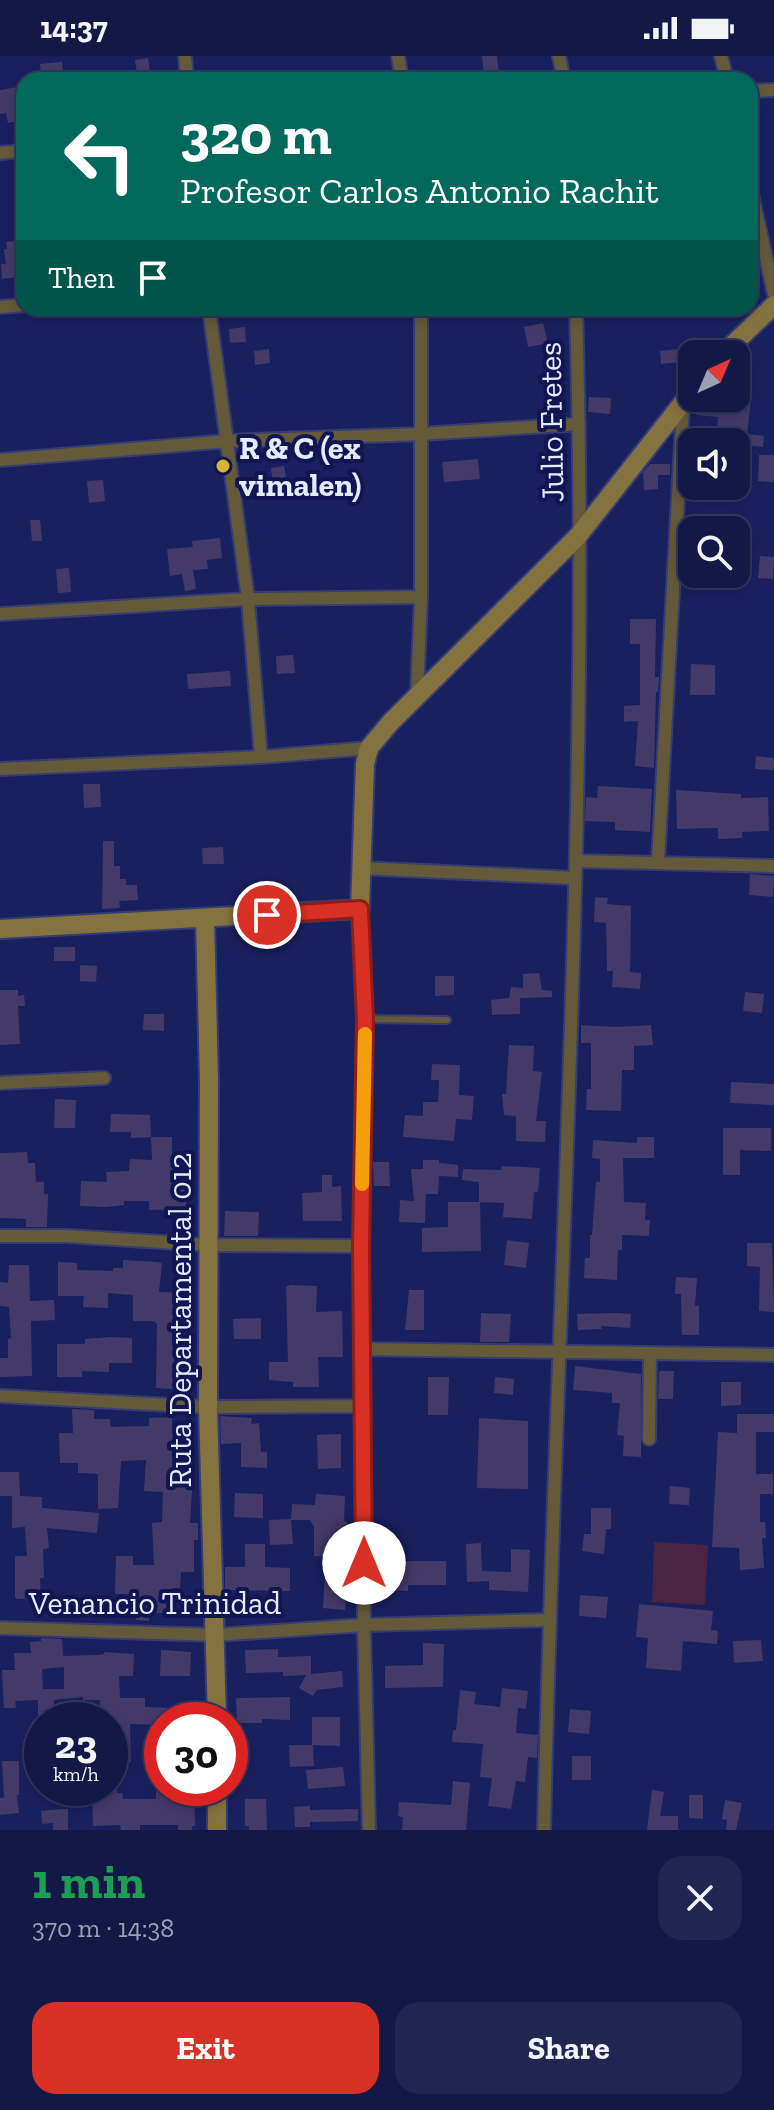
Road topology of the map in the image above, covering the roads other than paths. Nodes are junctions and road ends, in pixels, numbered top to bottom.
1 (758, 221) edge
2 (774, 294) edge
3 (774, 305) edge
4 (210, 316) edge
5 (421, 316) edge
6 (576, 316) edge
7 (738, 340) edge
8 (678, 408) edge
9 (686, 412) edge
10 (579, 424) junction
11 (421, 434) junction
12 (228, 441) junction
13 (0, 460) edge
14 (578, 536) junction
15 (421, 597) junction
16 (248, 599) junction
17 (0, 614) edge
18 (417, 695) junction
19 (369, 748) junction
20 (261, 757) junction
21 (0, 769) edge
22 (576, 861) junction
23 (658, 863) junction
24 (774, 866) edge
25 (361, 868) junction
26 (575, 878) junction
27 (360, 909) junction
28 (205, 919) junction
29 (0, 929) edge
30 (365, 1019) junction
31 (447, 1020) dead end
32 (104, 1078) dead end
33 (0, 1083) edge
34 (0, 1236) edge
35 (209, 1245) junction
36 (361, 1246) junction
37 (363, 1349) junction
38 (560, 1352) junction
39 (650, 1353) junction
40 (774, 1355) edge
41 (0, 1396) edge
42 (363, 1406) junction
43 (208, 1407) junction
44 (649, 1439) dead end
45 (549, 1620) junction
46 (364, 1625) junction
47 (0, 1628) edge
48 (216, 1635) junction
49 (217, 1702) edge
50 (217, 1806) edge
51 (217, 1830) edge
52 (369, 1830) edge
53 (544, 1830) edge

1 - 2 street
3 - 7 main road
4 - 12 street
5 - 11 street
6 - 10 street, Julio Fretes
8 - 14 main road
9 - 23 street
10 - 11 street
10 - 14 street, Julio Fretes
11 - 12 street
11 - 15 street
12 - 13 street
12 - 16 street
14 - 18 main road
14 - 22 street, Julio Fretes
15 - 16 street
15 - 18 street
16 - 17 street
16 - 20 street
18 - 19 main road
19 - 20 street
19 - 25 main road
20 - 21 street
22 - 23 street
22 - 26 street, Julio Fretes
23 - 24 street
25 - 26 street
25 - 27 main road
26 - 38 street, Julio Fretes
27 - 28 main road
27 - 30 street
28 - 29 main road
28 - 35 main road, Ruta Departamental 012
30 - 31 lane
30 - 36 street
32 - 33 street
34 - 35 street
35 - 36 street
35 - 43 main road, Ruta Departamental 012
36 - 37 street
37 - 38 street
37 - 42 street
38 - 39 street
38 - 45 street, Julio Fretes
39 - 40 street
39 - 44 street
41 - 43 street
42 - 43 street
42 - 46 street
43 - 48 main road, Ruta Departamental 012
45 - 46 street, Venancio Trinidad
45 - 53 street, Julio Fretes
46 - 48 street, Venancio Trinidad
46 - 52 street
47 - 48 street, Venancio Trinidad
48 - 49 main road, Ruta Departamental 012
50 - 51 main road

